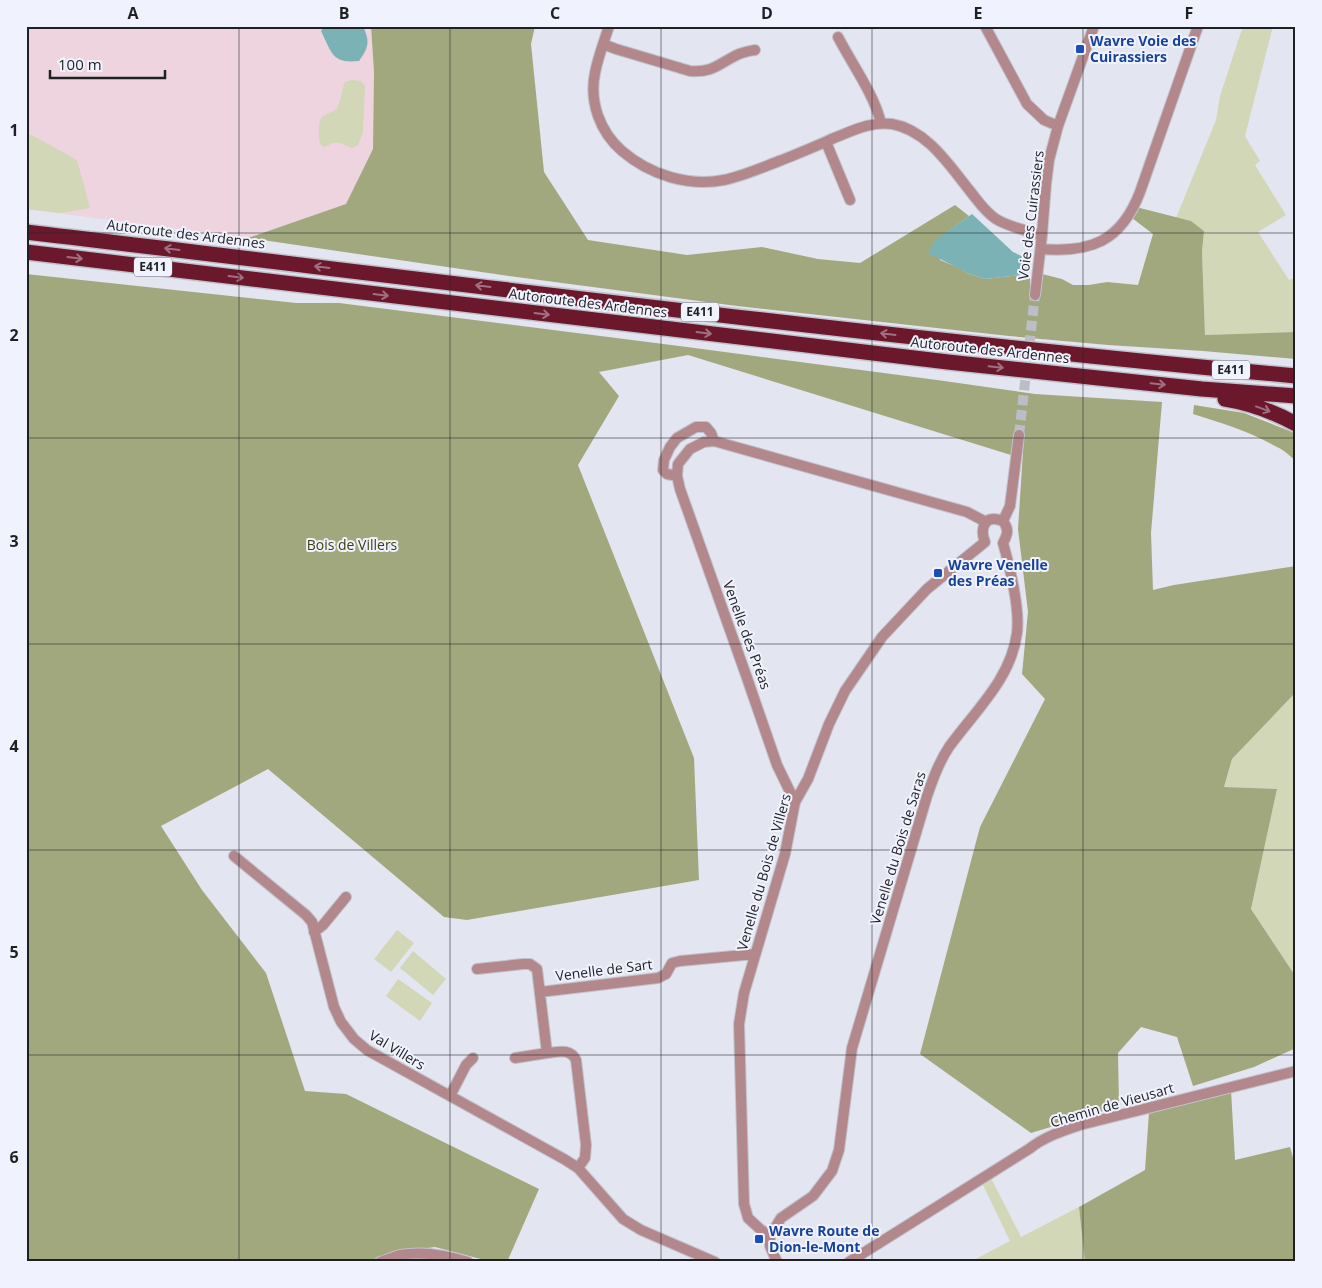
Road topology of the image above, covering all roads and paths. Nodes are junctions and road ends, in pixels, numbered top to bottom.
1 (609, 26) edge
2 (985, 26) edge
3 (1094, 26) edge
4 (1198, 26) edge
5 (838, 37) dead end
6 (603, 44) junction
7 (755, 50) dead end
8 (880, 123) junction
9 (1058, 126) junction
10 (826, 142) junction
11 (850, 200) dead end
12 (26, 232) edge
13 (1042, 235) junction
14 (1040, 249) junction
15 (26, 252) edge
16 (1035, 295) tunnel mouth
17 (1167, 364) junction
18 (1296, 368) edge
19 (1296, 376) edge
20 (1202, 389) junction
21 (1296, 396) edge
22 (1296, 424) edge
23 (1020, 435) tunnel mouth
24 (714, 441) junction
25 (677, 476) junction
26 (1003, 521) junction
27 (986, 522) junction
28 (985, 542) junction
29 (1003, 543) junction
30 (796, 802) junction
31 (234, 856) dead end
32 (346, 897) dead end
33 (314, 932) junction
34 (755, 954) junction
35 (477, 969) dead end
36 (540, 992) junction
37 (547, 1054) junction
38 (474, 1058) dead end
39 (515, 1058) dead end
40 (1296, 1071) edge
41 (450, 1096) junction
42 (578, 1168) junction
43 (770, 1236) junction
44 (380, 1262) edge
45 (468, 1262) edge
46 (715, 1262) edge
47 (777, 1262) edge
48 (849, 1262) edge

1 - 6 street
2 - 9 street
3 - 9 street, Voie des Cuirassiers
4 - 14 street
5 - 8 street
6 - 7 street
6 - 10 street
8 - 10 street
8 - 13 street
9 - 13 street, Voie des Cuirassiers
10 - 11 street
17 -> 12 highway, Autoroute des Ardennes / E411
13 - 14 street, Voie des Cuirassiers
14 - 16 street, Voie des Cuirassiers
15 -> 20 highway, Autoroute des Ardennes / E411
17 - 18 highway
17 - 19 highway, Autoroute des Ardennes / E411
20 - 21 highway, Autoroute des Ardennes / E411
20 -> 22 highway
23 - 26 street, Venelle du Bois de Saras
24 - 25 street
24 - 25 street, Venelle des Préas
24 - 27 street, Venelle des Préas
25 - 30 street, Venelle des Préas
26 - 27 street
26 - 29 street, Venelle du Bois de Saras
27 - 28 street
28 - 29 street
28 - 30 street, Venelle du Bois de Villers
29 - 43 street, Venelle du Bois de Saras
30 - 34 street, Venelle du Bois de Villers
31 - 33 street, Val Villers
32 - 33 street
33 - 41 street, Val Villers
34 - 36 street, Venelle de Sart
34 - 43 street, Venelle du Bois de Villers
35 - 36 street
36 - 37 street
37 - 39 street
37 - 42 street
38 - 41 street
40 - 48 street, Chemin de Vieusart
41 - 42 street, Val Villers
42 - 46 street, Val Villers
43 - 47 street
44 - 45 street

